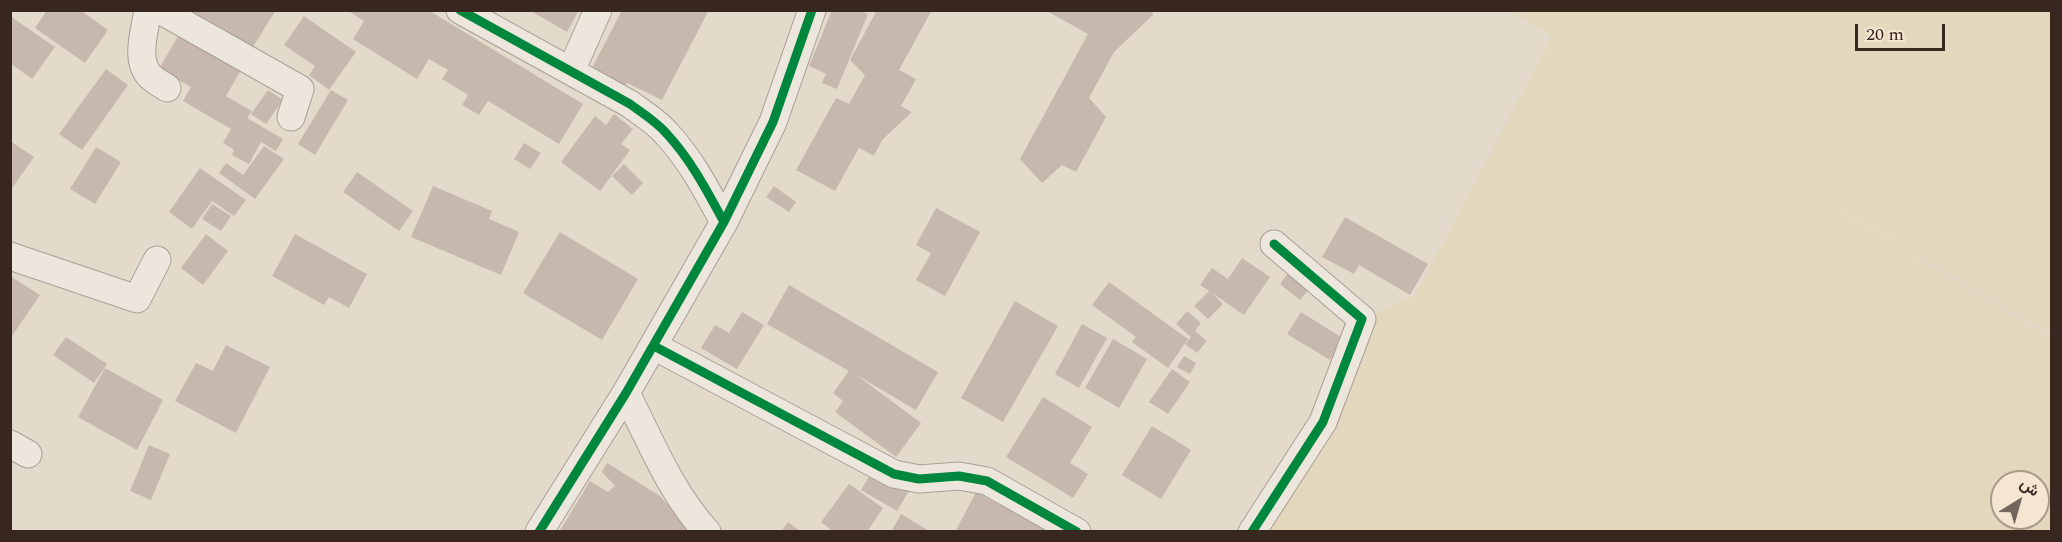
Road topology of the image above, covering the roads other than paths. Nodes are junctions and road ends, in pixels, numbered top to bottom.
1 (148, 10) edge
2 (160, 10) edge
3 (460, 10) edge
4 (598, 10) edge
5 (812, 10) edge
6 (571, 71) junction
7 (166, 88) dead end
8 (291, 117) dead end
9 (724, 222) junction
10 (1274, 244) dead end
11 (10, 256) edge
12 (156, 260) dead end
13 (654, 346) junction
14 (626, 393) junction
15 (539, 531) edge
16 (706, 531) edge
17 (1077, 531) edge
18 (1252, 531) edge

1 - 7 street
2 - 8 street
3 - 6 street
4 - 6 street
5 - 9 street
6 - 9 street
9 - 13 street
10 - 18 street
11 - 12 street
13 - 14 street
13 - 17 street
14 - 15 street
14 - 16 street

